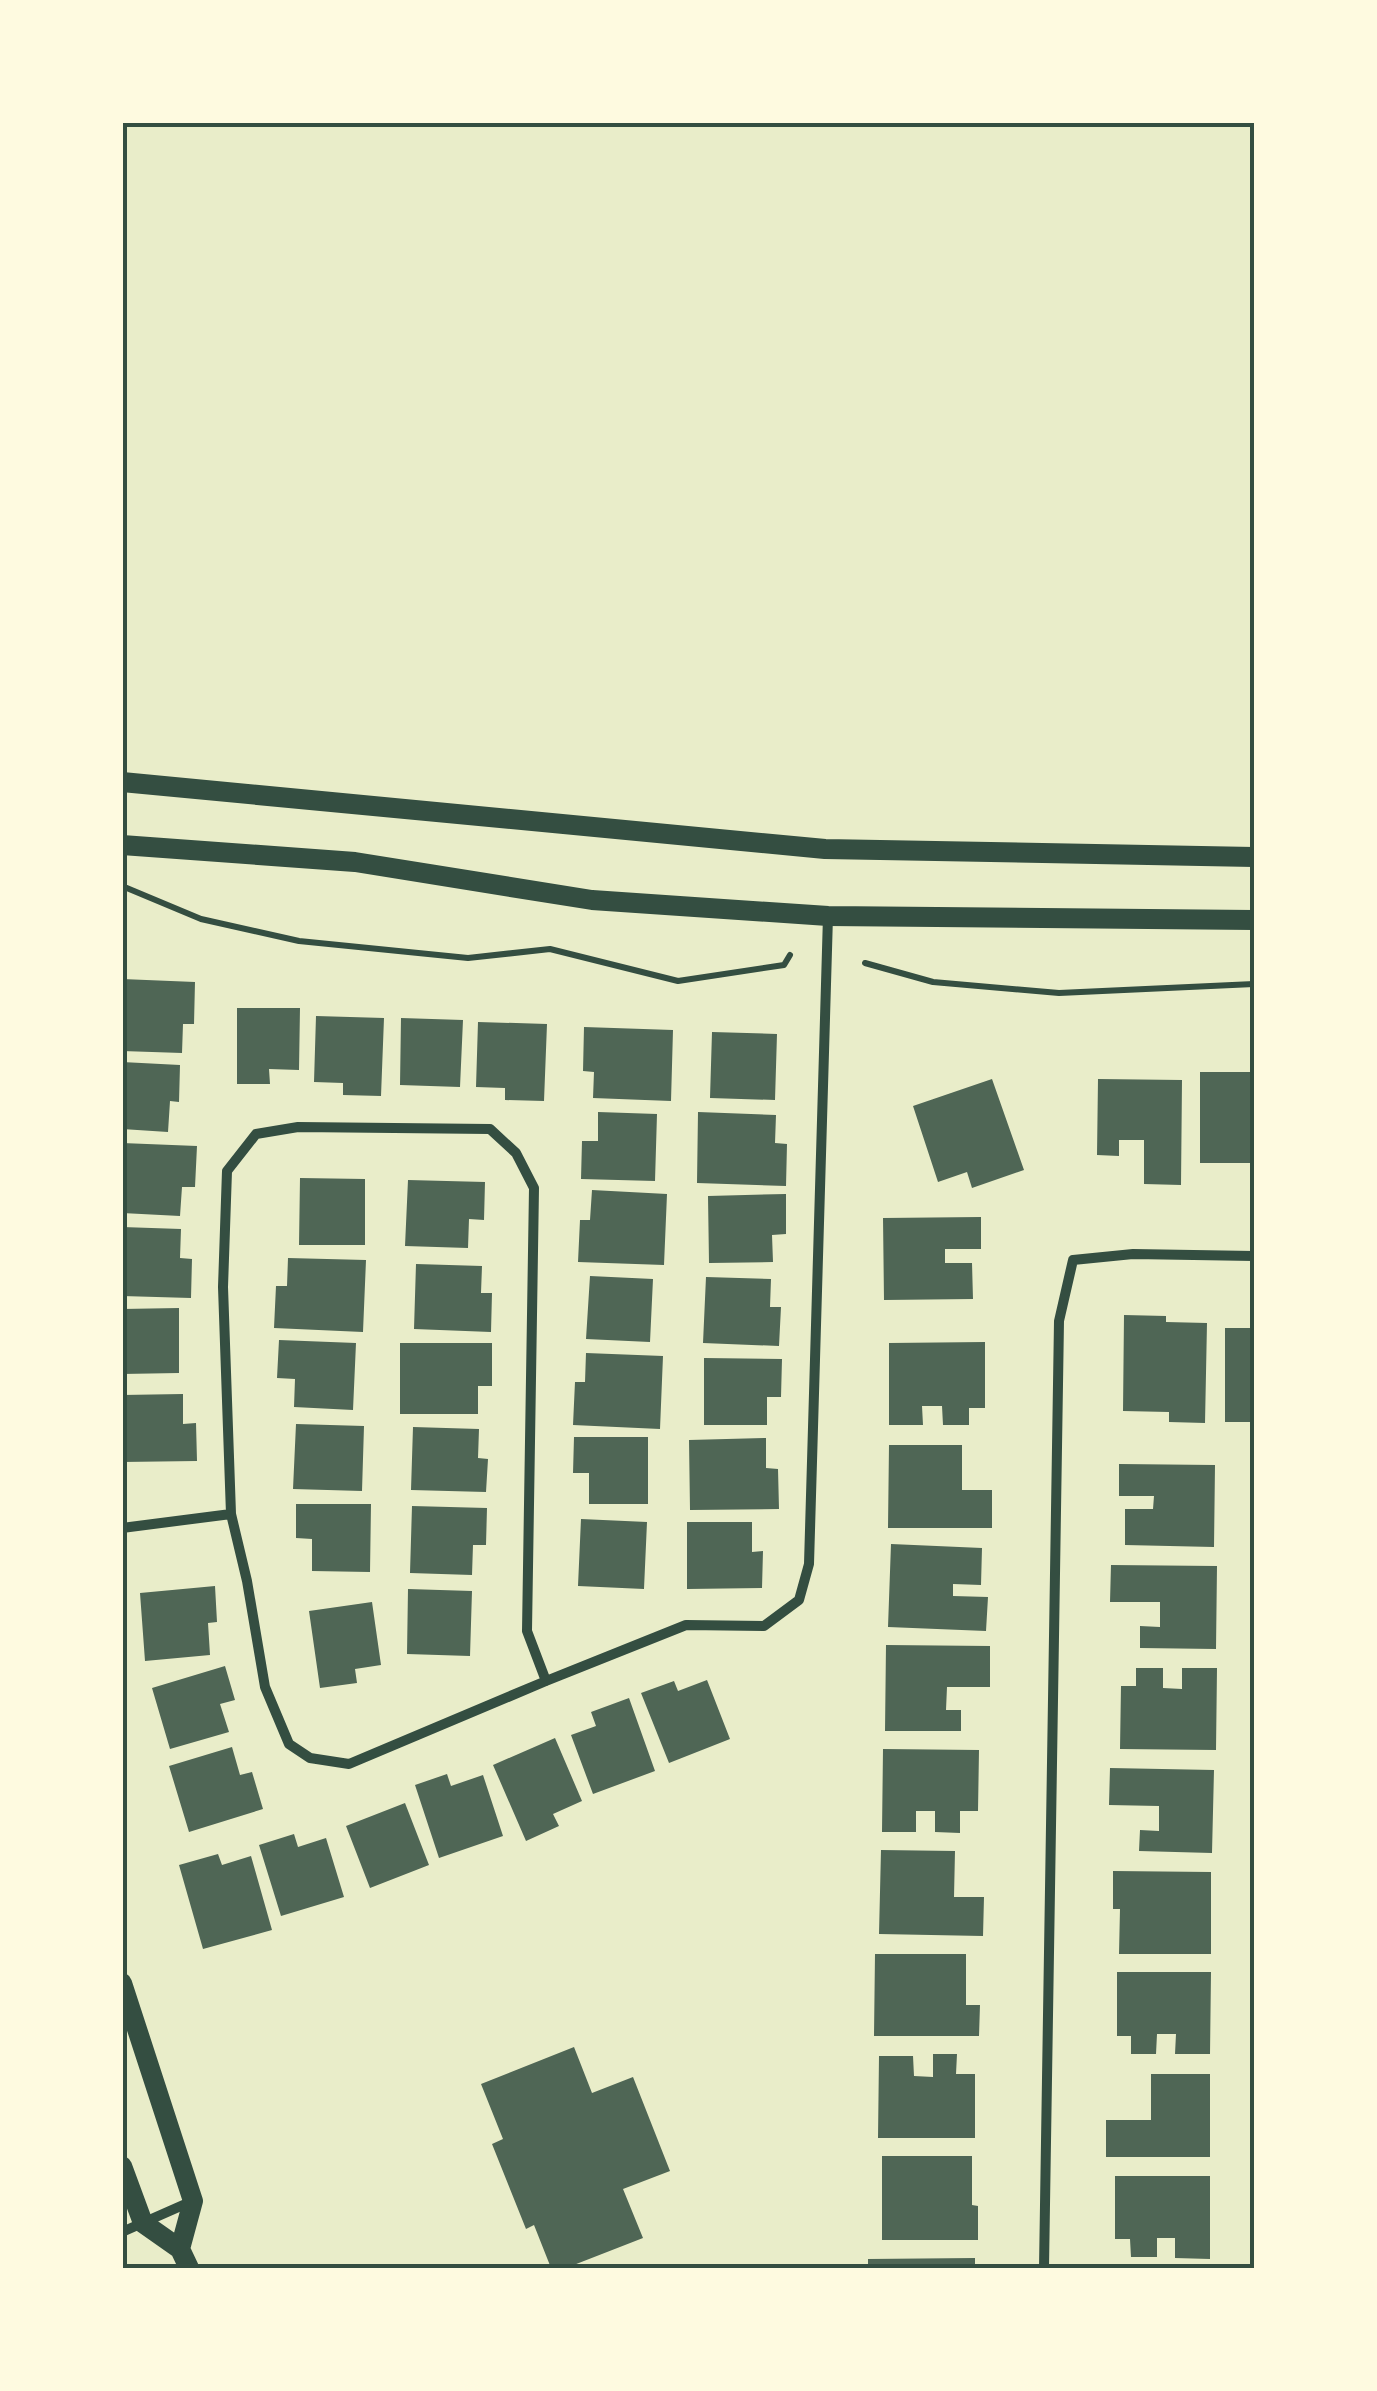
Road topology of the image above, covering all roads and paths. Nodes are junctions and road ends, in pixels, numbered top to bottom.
1 (122, 782) edge
2 (122, 845) edge
3 (1254, 857) edge
4 (122, 886) edge
5 (828, 916) junction
6 (1254, 920) edge
7 (790, 954) dead end
8 (865, 963) dead end
9 (1254, 984) edge
10 (1254, 1256) edge
11 (231, 1514) junction
12 (122, 1528) edge
13 (546, 1681) junction
14 (122, 1984) edge
15 (122, 2166) edge
16 (193, 2201) junction
17 (143, 2223) junction
18 (122, 2232) edge
19 (184, 2259) edge
20 (1044, 2268) edge

1 - 3 main road
2 - 5 main road
4 - 7 path
5 - 6 main road
5 - 13 street
8 - 9 path
10 - 20 street
11 - 12 street
11 - 13 street
11 - 13 street
14 - 16 main road
15 - 17 main road
16 - 17 street
16 - 19 main road
17 - 18 street
17 - 19 main road

